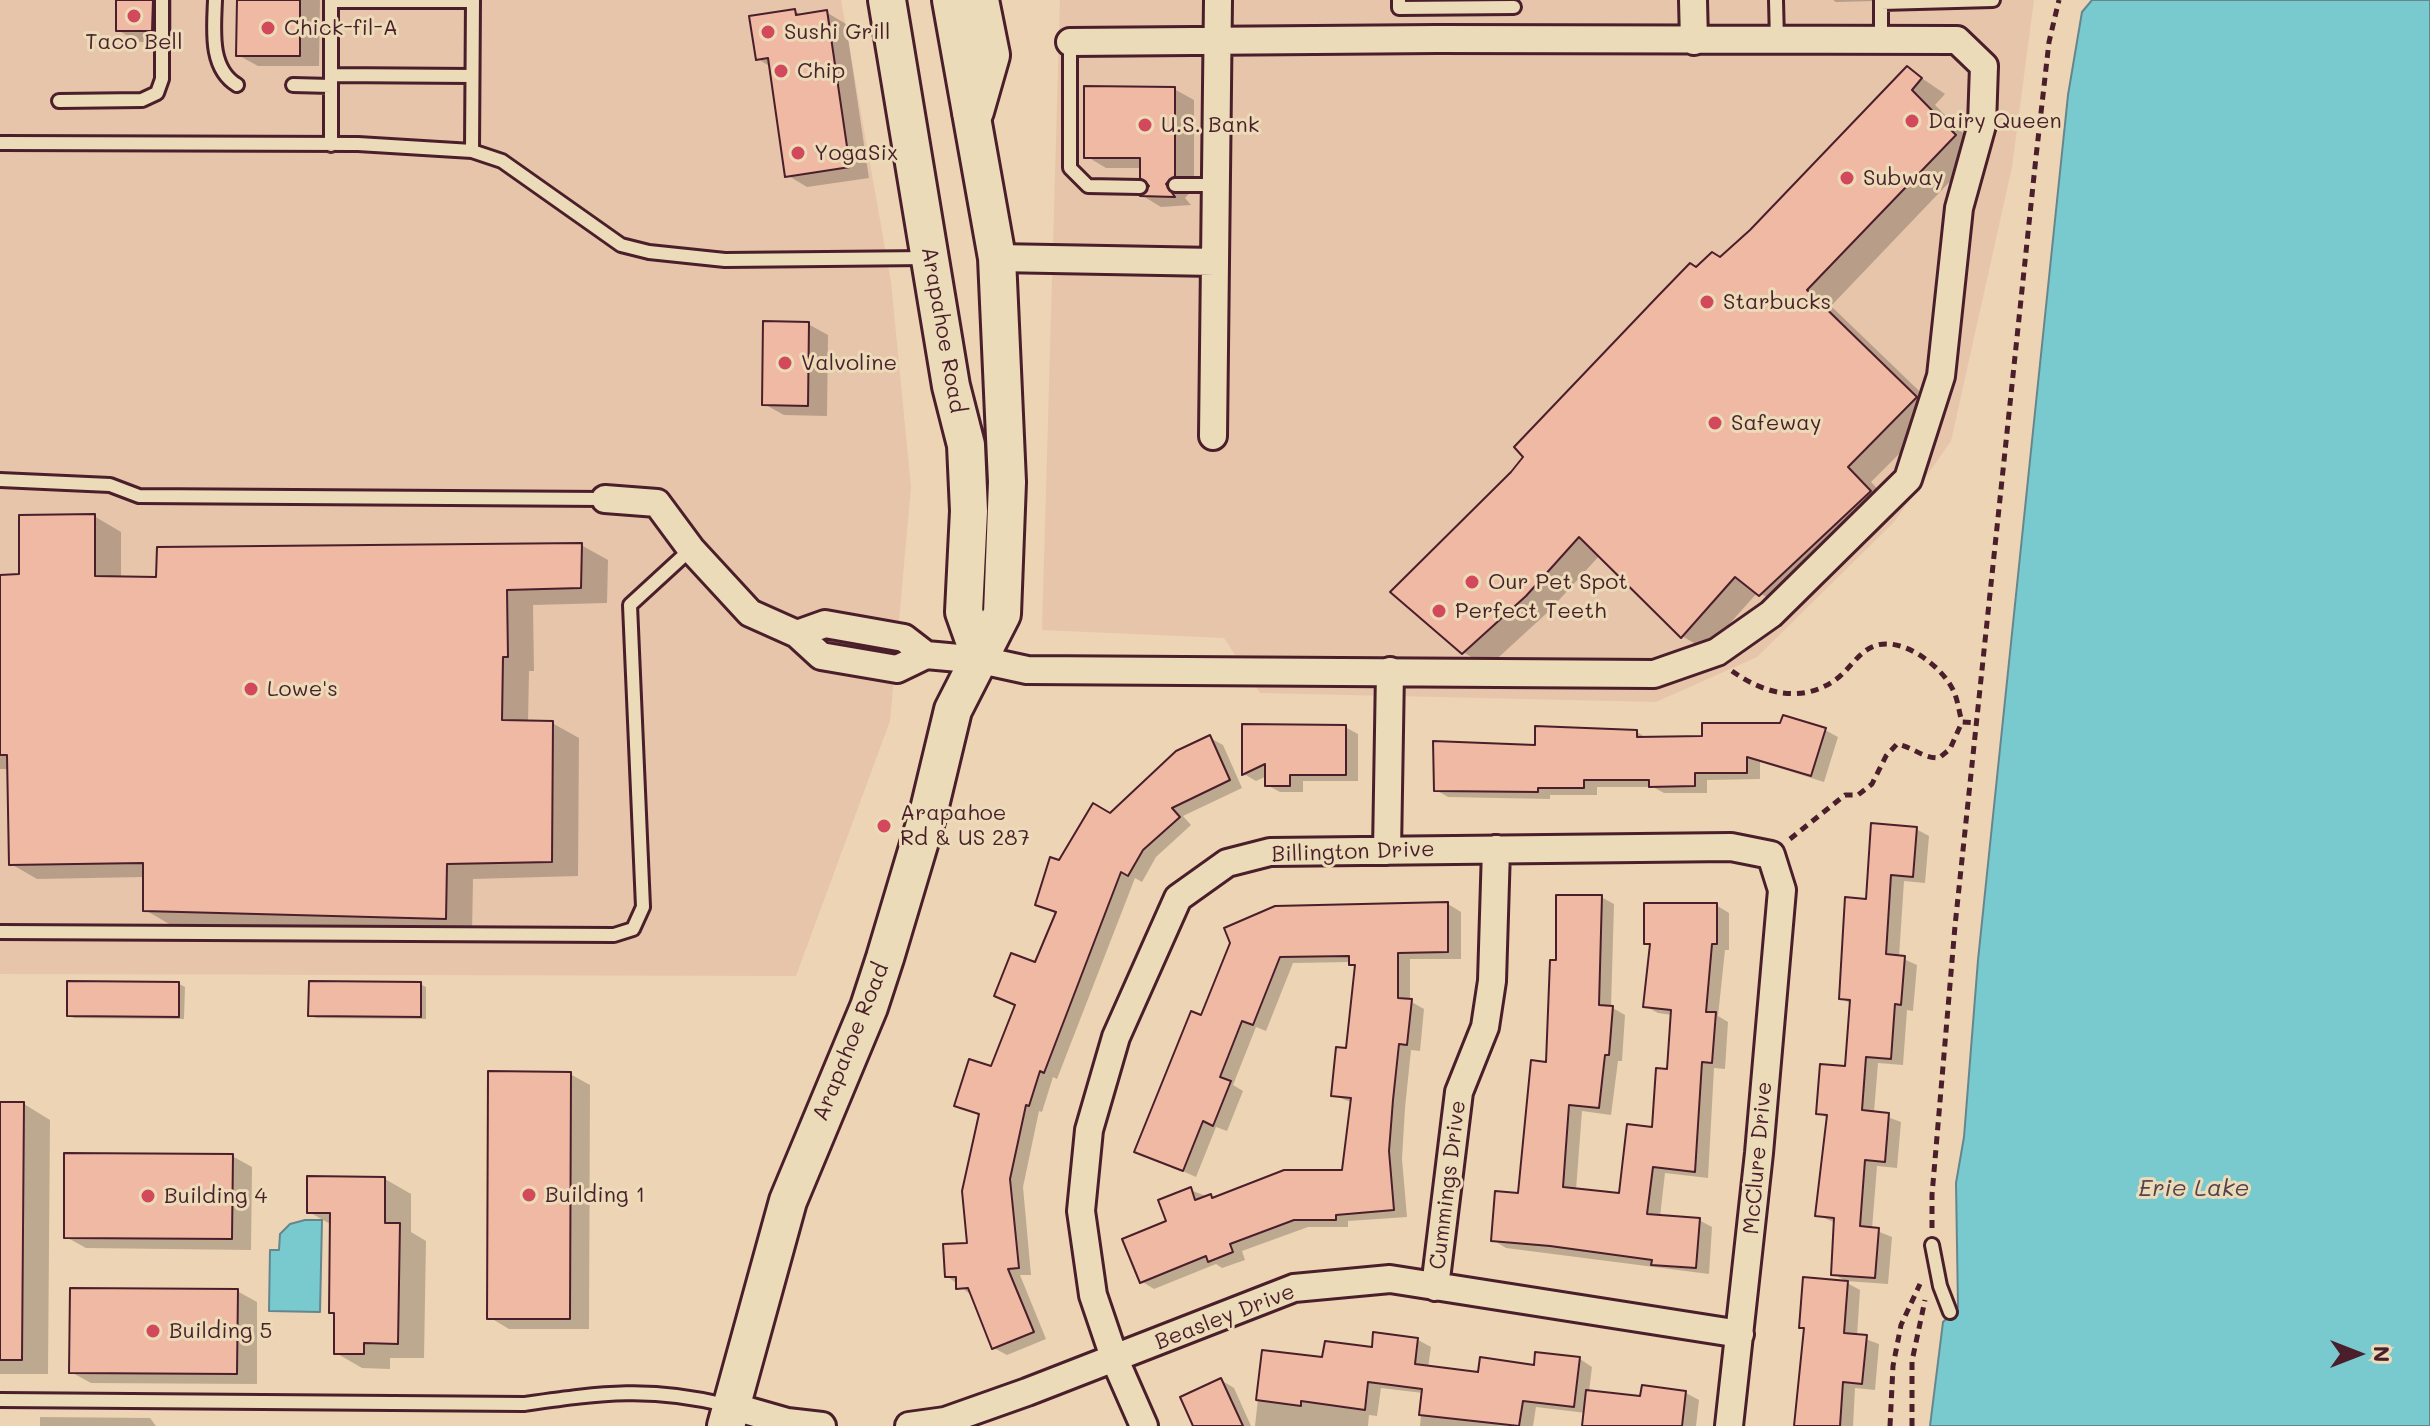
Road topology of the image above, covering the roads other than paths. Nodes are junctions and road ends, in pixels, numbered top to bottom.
1 (162, 0) edge
2 (215, 0) edge
3 (331, 0) edge
4 (473, 0) edge
5 (887, 0) edge
6 (951, 0) edge
7 (978, 0) edge
8 (1218, 0) edge
9 (1399, 0) edge
10 (1693, 0) edge
11 (1776, 0) edge
12 (1993, 0) edge
13 (1881, 1) edge
14 (1514, 7) dead end
15 (1217, 41) junction
16 (1694, 41) junction
17 (1777, 41) junction
18 (1881, 41) junction
19 (1070, 42) joint
20 (472, 76) junction
21 (331, 81) junction
22 (237, 85) dead end
23 (293, 85) dead end
24 (59, 101) dead end
25 (973, 111) junction
26 (0, 143) edge
27 (331, 145) junction
28 (472, 151) junction
29 (1175, 185) dead end
30 (1215, 185) junction
31 (1140, 187) dead end
32 (930, 258) junction
33 (997, 258) junction
34 (1215, 262) junction
35 (1213, 436) dead end
36 (0, 480) edge
37 (605, 499) joint
38 (691, 549) junction
39 (981, 660) junction
40 (1390, 671) junction
41 (1496, 849) junction
42 (1387, 851) junction
43 (1782, 890) joint
44 (0, 932) edge
45 (1932, 1245) road end
46 (1435, 1287) junction
47 (1950, 1312) dead end
48 (1740, 1334) junction
49 (1115, 1360) junction
50 (0, 1400) edge
51 (728, 1416) edge
52 (822, 1426) edge
53 (909, 1426) edge
54 (1144, 1426) edge
55 (1729, 1426) edge

1 - 24 lane
2 - 22 lane
3 - 4 lane
3 - 21 lane
4 - 20 lane
5 - 32 main road, Arapahoe Road
6 - 25 main road, Arapahoe Road
7 - 25 main road
8 - 15 street
9 - 14 lane
10 - 16 street
11 - 17 lane
12 - 13 lane
13 - 18 lane
15 - 16 street
15 - 19 street
15 - 30 street
16 - 17 street
17 - 18 street
18 - 40 street
19 - 31 lane
20 - 21 lane
20 - 28 lane
21 - 23 lane
21 - 27 lane
25 - 33 main road, Arapahoe Road
26 - 27 lane
27 - 28 lane
28 - 32 lane
29 - 30 lane
30 - 34 street
32 - 39 main road, Arapahoe Road
33 - 34 street
33 - 39 main road, Arapahoe Road
34 - 35 street
36 - 37 lane
37 - 38 street
38 - 39 street
38 - 44 lane
39 - 40 street
39 - 51 main road, Arapahoe Road
40 - 42 street
41 - 42 street, Billington Drive
41 - 43 street, Billington Drive
41 - 46 street, Cummings Drive
42 - 49 street, Billington Drive
43 - 48 street, McClure Drive
45 - 47 lane
46 - 48 street, Beasley Drive
46 - 49 street, Beasley Drive
48 - 55 street, McClure Drive
49 - 53 street, Beasley Drive
49 - 54 street, Billington Drive
50 - 51 lane
51 - 52 street

